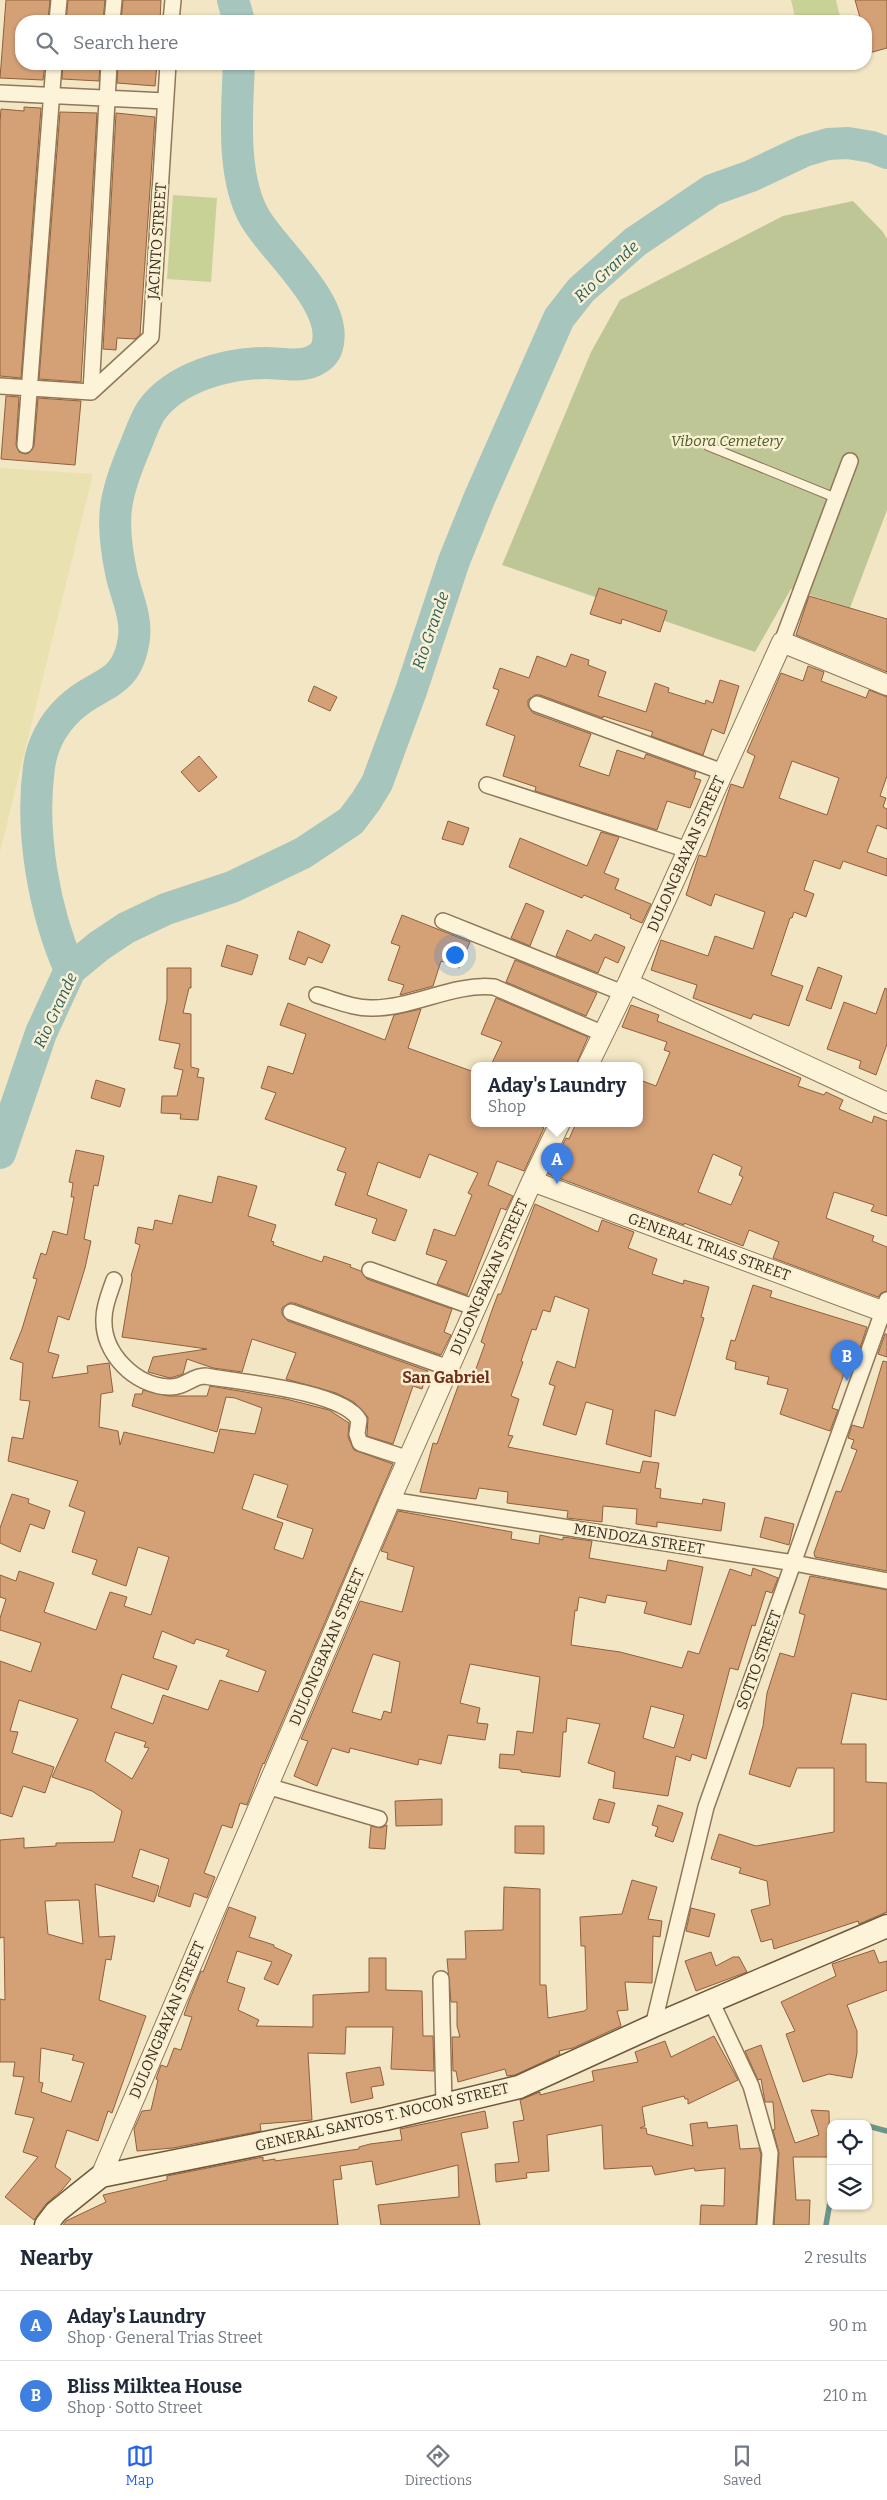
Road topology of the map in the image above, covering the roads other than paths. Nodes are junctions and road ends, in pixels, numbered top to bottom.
1 (58, 0) edge
2 (114, 0) edge
3 (173, 0) edge
4 (57, 15) edge
5 (113, 15) edge
6 (172, 15) edge
7 (53, 70) edge
8 (109, 70) edge
9 (168, 70) edge
10 (0, 93) edge
11 (51, 96) junction
12 (107, 98) junction
13 (165, 101) junction
14 (0, 386) edge
15 (29, 388) junction
16 (91, 392) junction
17 (25, 445) dead end
18 (708, 446) dead end
19 (850, 461) dead end
20 (836, 498) junction
21 (782, 642) junction
22 (887, 685) edge
23 (537, 704) dead end
24 (723, 772) junction
25 (487, 786) dead end
26 (688, 850) junction
27 (443, 921) dead end
28 (626, 988) junction
29 (317, 995) dead end
30 (604, 1034) junction
31 (590, 1062) edge
32 (887, 1103) edge
33 (558, 1127) edge
34 (532, 1181) junction
35 (370, 1270) dead end
36 (114, 1280) dead end
37 (476, 1308) junction
38 (885, 1308) edge
39 (291, 1312) dead end
40 (449, 1368) junction
41 (409, 1459) junction
42 (390, 1500) junction
43 (794, 1562) junction
44 (887, 1581) edge
45 (267, 1786) junction
46 (379, 1819) dead end
47 (887, 1926) edge
48 (441, 1979) dead end
49 (711, 2001) junction
50 (653, 2026) junction
51 (444, 2105) junction
52 (101, 2176) junction
53 (46, 2225) edge
54 (765, 2225) edge

1 - 4 street
2 - 5 street
3 - 6 street
7 - 11 street
8 - 12 street
9 - 13 street, JACINTO STREET
10 - 11 street
11 - 12 street
11 - 15 street
12 - 13 street
12 - 16 street
13 - 16 street, JACINTO STREET
14 - 15 street
15 - 16 street
15 - 17 street
18 - 20 lane
19 - 20 street
20 - 21 street
21 - 22 street
21 - 24 street, DULONGBAYAN STREET
23 - 24 street
24 - 26 street, DULONGBAYAN STREET
25 - 26 street
26 - 28 street, DULONGBAYAN STREET
27 - 28 street
28 - 30 street, DULONGBAYAN STREET
28 - 32 street
29 - 30 street
30 - 31 street, DULONGBAYAN STREET
33 - 34 street, DULONGBAYAN STREET
34 - 37 street, DULONGBAYAN STREET
34 - 38 street, GENERAL TRIAS STREET
35 - 37 street
36 - 41 street
37 - 40 street, DULONGBAYAN STREET
38 - 43 street, SOTTO STREET
39 - 40 street
40 - 41 street, DULONGBAYAN STREET
41 - 42 street, DULONGBAYAN STREET
42 - 43 street, MENDOZA STREET
42 - 45 street, DULONGBAYAN STREET
43 - 44 street, MENDOZA STREET
43 - 50 street, SOTTO STREET
45 - 46 street
45 - 52 street, DULONGBAYAN STREET
47 - 49 main road, GENERAL SANTOS T. NOCON STREET
48 - 51 street
49 - 50 main road, GENERAL SANTOS T. NOCON STREET
49 - 54 street
50 - 51 main road, GENERAL SANTOS T. NOCON STREET
51 - 52 main road, GENERAL SANTOS T. NOCON STREET
52 - 53 main road, GENERAL SANTOS T. NOCON STREET

